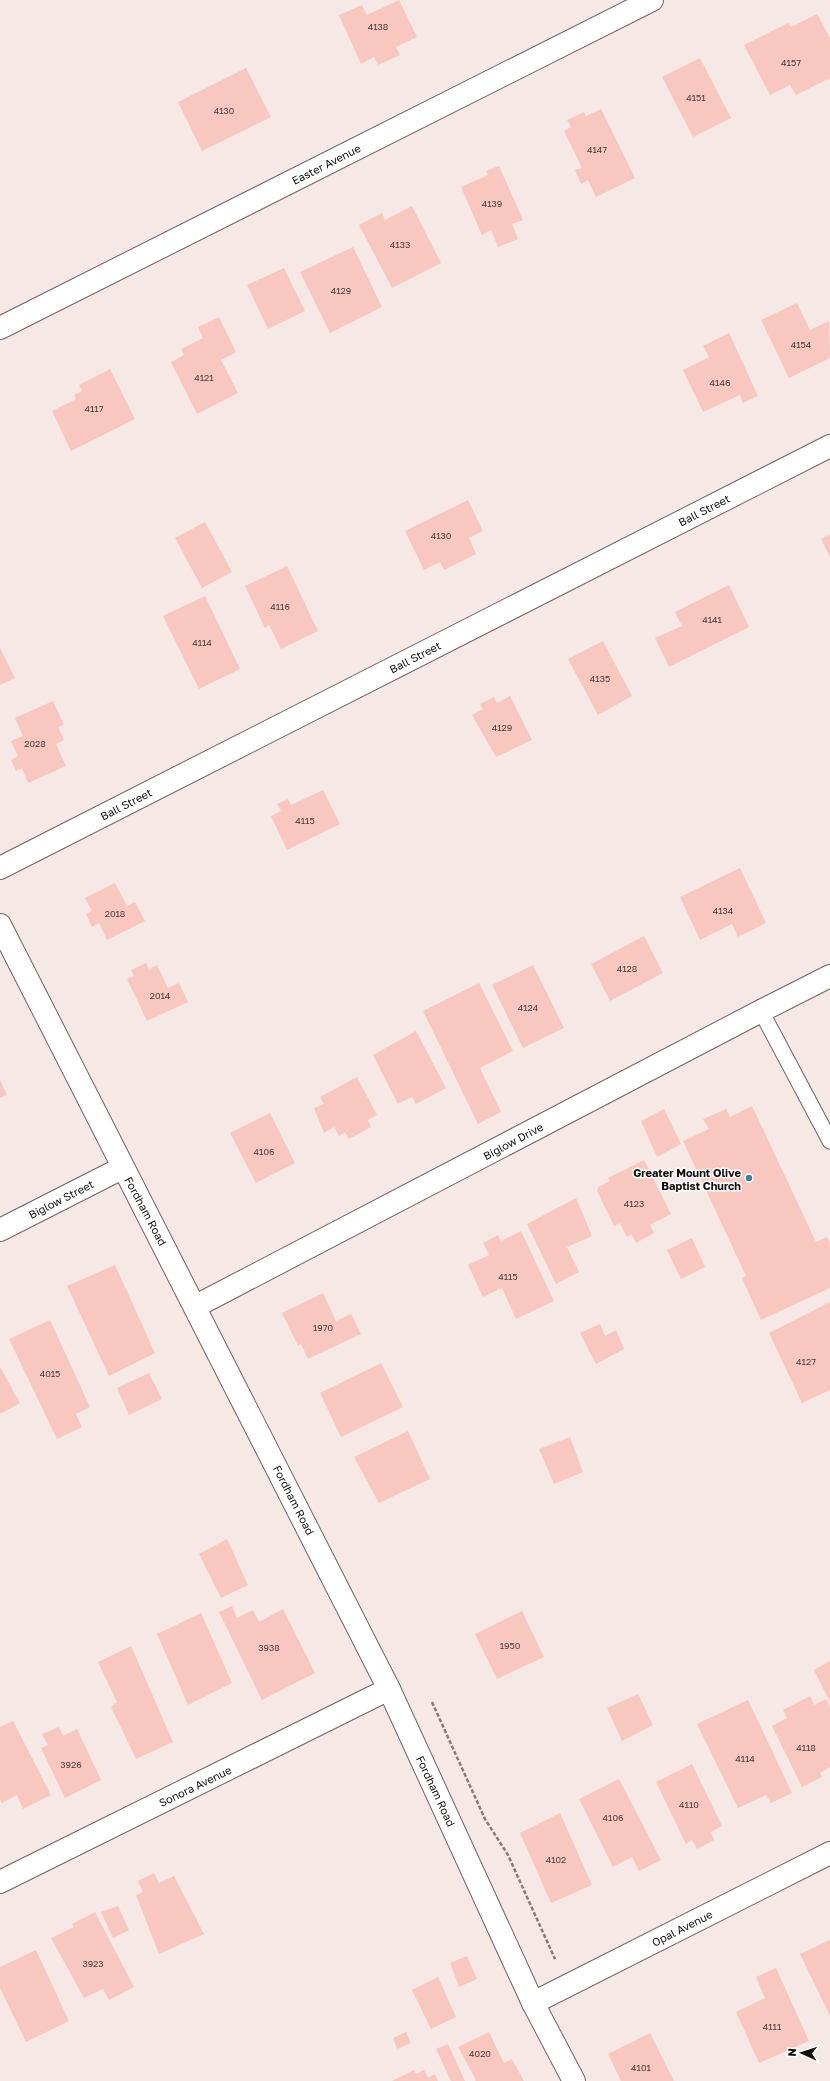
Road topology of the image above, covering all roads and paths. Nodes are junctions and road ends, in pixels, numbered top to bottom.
1 (652, 0) edge
2 (0, 328) edge
3 (830, 446) edge
4 (0, 868) edge
5 (0, 925) edge
6 (830, 976) edge
7 (761, 1011) junction
8 (830, 1142) edge
9 (122, 1168) junction
10 (0, 1230) edge
11 (196, 1306) junction
12 (389, 1689) junction
13 (432, 1702) dead end
14 (830, 1853) edge
15 (0, 1882) edge
16 (556, 1960) dead end
17 (534, 2003) junction
18 (574, 2081) edge

1 - 2 street, Easter Avenue
3 - 4 street, Ball Street
5 - 9 street, Fordham Road
6 - 7 street, Biglow Drive
7 - 8 lane
7 - 11 street, Biglow Drive
9 - 10 street, Biglow Street
9 - 11 street, Fordham Road
11 - 12 street, Fordham Road
12 - 15 street, Sonora Avenue
12 - 17 street, Fordham Road
13 - 16 path
14 - 17 street, Opal Avenue
17 - 18 street, Fordham Road

